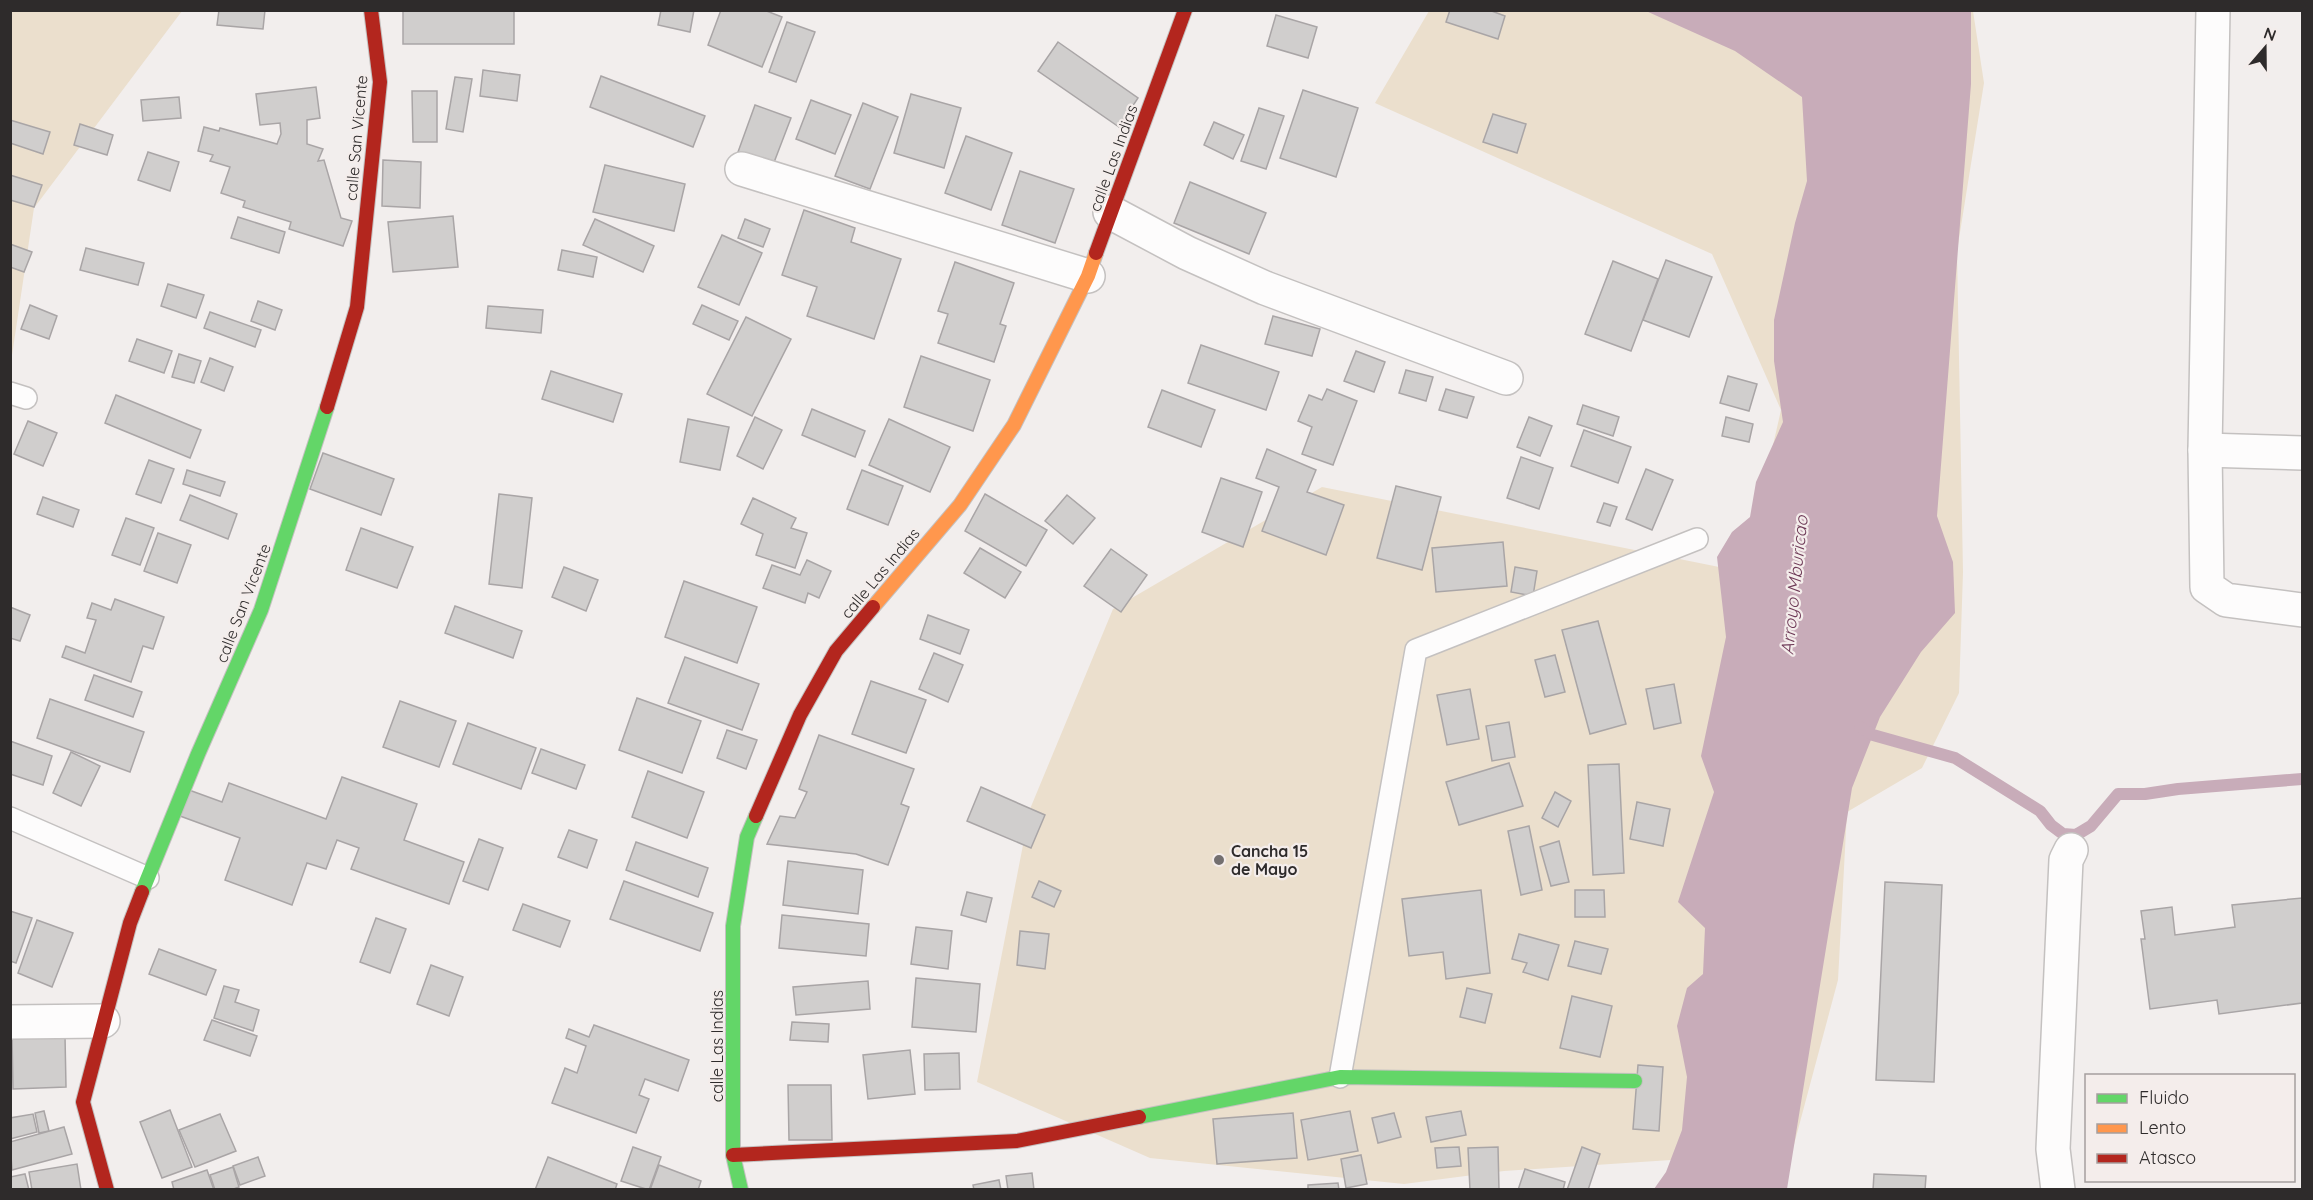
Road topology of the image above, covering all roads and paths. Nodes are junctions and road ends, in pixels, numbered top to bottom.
1 (371, 10) edge
2 (1185, 10) edge
3 (2213, 10) edge
4 (742, 169) dead end
5 (1110, 212) junction
6 (1088, 276) junction
7 (1506, 378) dead end
8 (2205, 450) junction
9 (2302, 453) edge
10 (1697, 539) dead end
11 (2302, 610) edge
12 (10, 818) edge
13 (2071, 850) dead end
14 (148, 878) junction
15 (103, 1021) junction
16 (10, 1022) edge
17 (1340, 1077) junction
18 (1635, 1081) dead end
19 (733, 1155) junction
20 (107, 1190) edge
21 (741, 1190) edge
22 (2058, 1190) edge

1 - 14 street, calle San Vicente
2 - 5 street, calle Las Indias
3 - 8 street
4 - 6 street
5 - 6 street, calle Las Indias
5 - 7 street
6 - 19 street, calle Las Indias
8 - 9 street
8 - 11 street
10 - 17 lane
12 - 14 lane
13 - 22 street
14 - 15 street, calle San Vicente
15 - 16 street
15 - 20 street, calle San Vicente
17 - 18 street
17 - 19 street
19 - 21 street, calle Las Indias

